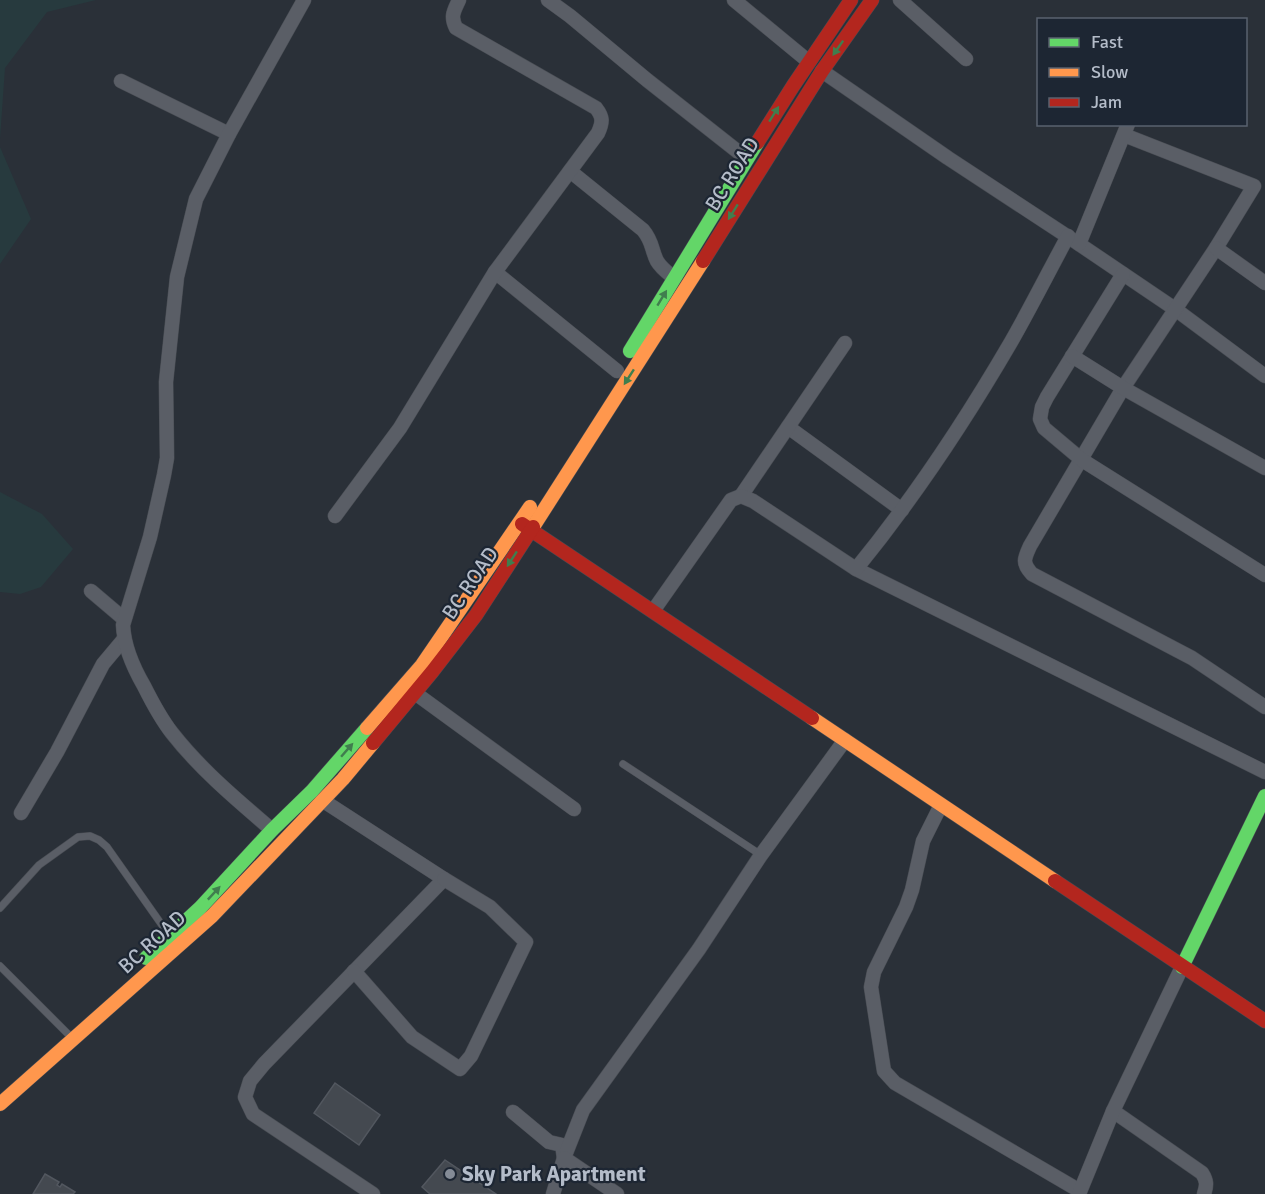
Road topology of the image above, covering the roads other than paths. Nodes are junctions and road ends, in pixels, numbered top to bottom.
1 (304, 0) edge
2 (459, 0) edge
3 (548, 0) edge
4 (734, 0) edge
5 (851, 0) edge
6 (872, 0) edge
7 (900, 0) edge
8 (966, 59) dead end
9 (808, 61) junction
10 (822, 71) junction
11 (121, 81) dead end
12 (1126, 130) edge
13 (229, 134) junction
14 (746, 158) junction
15 (570, 171) junction
16 (1259, 190) edge
17 (1074, 240) junction
18 (1216, 248) junction
19 (495, 272) junction
20 (1123, 274) junction
21 (674, 278) junction
22 (1265, 283) edge
23 (1175, 309) junction
24 (845, 343) dead end
25 (1072, 356) junction
26 (617, 371) junction
27 (1265, 376) edge
28 (1123, 388) junction
29 (788, 427) junction
30 (1082, 460) junction
31 (1265, 468) edge
32 (741, 496) junction
33 (902, 510) junction
34 (335, 516) dead end
35 (526, 526) junction
36 (856, 569) junction
37 (1265, 575) edge
38 (91, 591) dead end
39 (653, 611) junction
40 (124, 619) junction
41 (124, 639) junction
42 (415, 693) junction
43 (1265, 707) edge
44 (845, 740) junction
45 (622, 764) dead end
46 (1265, 772) edge
47 (317, 795) junction
48 (1265, 796) edge
49 (941, 805) junction
50 (574, 809) dead end
51 (21, 813) dead end
52 (1260, 820) edge
53 (272, 830) junction
54 (761, 855) junction
55 (444, 879) junction
56 (0, 908) edge
57 (170, 936) junction
58 (0, 966) edge
59 (1182, 967) junction
60 (354, 971) junction
61 (1265, 1021) edge
62 (69, 1036) junction
63 (0, 1088) edge
64 (0, 1104) edge
65 (1113, 1111) junction
66 (513, 1112) dead end
67 (564, 1158) junction
68 (1079, 1192) edge
69 (373, 1194) edge
70 (553, 1194) edge
71 (617, 1194) edge
72 (1204, 1194) edge

1 - 13 street
2 - 15 street
3 - 14 street
4 - 9 street
5 - 9 street, BC ROAD
6 -> 10 street, BC ROAD
7 - 8 street
9 - 10 street
14 -> 9 street, BC ROAD
10 - 17 street
10 -> 35 street, BC ROAD
11 - 13 street
12 - 16 street
12 - 17 street
13 - 40 street
14 - 21 street, BC ROAD
15 - 19 street
15 - 21 street
16 - 18 street
17 - 20 street
17 - 33 street
18 - 22 street
18 - 23 street
19 - 26 street
19 - 34 street
20 - 23 street
20 - 25 street
26 -> 21 street, BC ROAD
23 - 27 street
23 - 28 street
24 - 29 street
25 - 28 street
25 - 30 street
26 - 35 street, BC ROAD
28 - 30 street
28 - 31 street
29 - 32 street
29 - 33 street
30 - 37 street
30 - 43 street
32 - 36 street
32 - 39 street
33 - 36 street
35 - 39 street
35 -> 42 street, BC ROAD
47 -> 35 street, BC ROAD
36 - 46 street
38 - 40 street
39 - 44 street
40 - 41 street
41 - 51 street
41 - 53 street
42 - 47 street, BC ROAD
42 - 50 street
44 - 49 street
44 - 54 street
45 - 54 lane
47 - 53 street, BC ROAD
47 - 55 street
47 - 62 street, BC ROAD
48 - 52 street
49 - 59 street
49 - 68 street
52 - 59 street
57 -> 53 street, BC ROAD
54 - 67 street
55 - 60 street
55 - 60 street
56 - 57 lane
57 - 62 street, BC ROAD
58 - 62 lane
59 - 61 street
59 - 65 street
60 - 69 street
62 - 63 street, BC ROAD
62 - 64 street, BC ROAD
65 - 68 street
65 - 72 street
66 - 67 street
67 - 70 street
67 - 71 street

